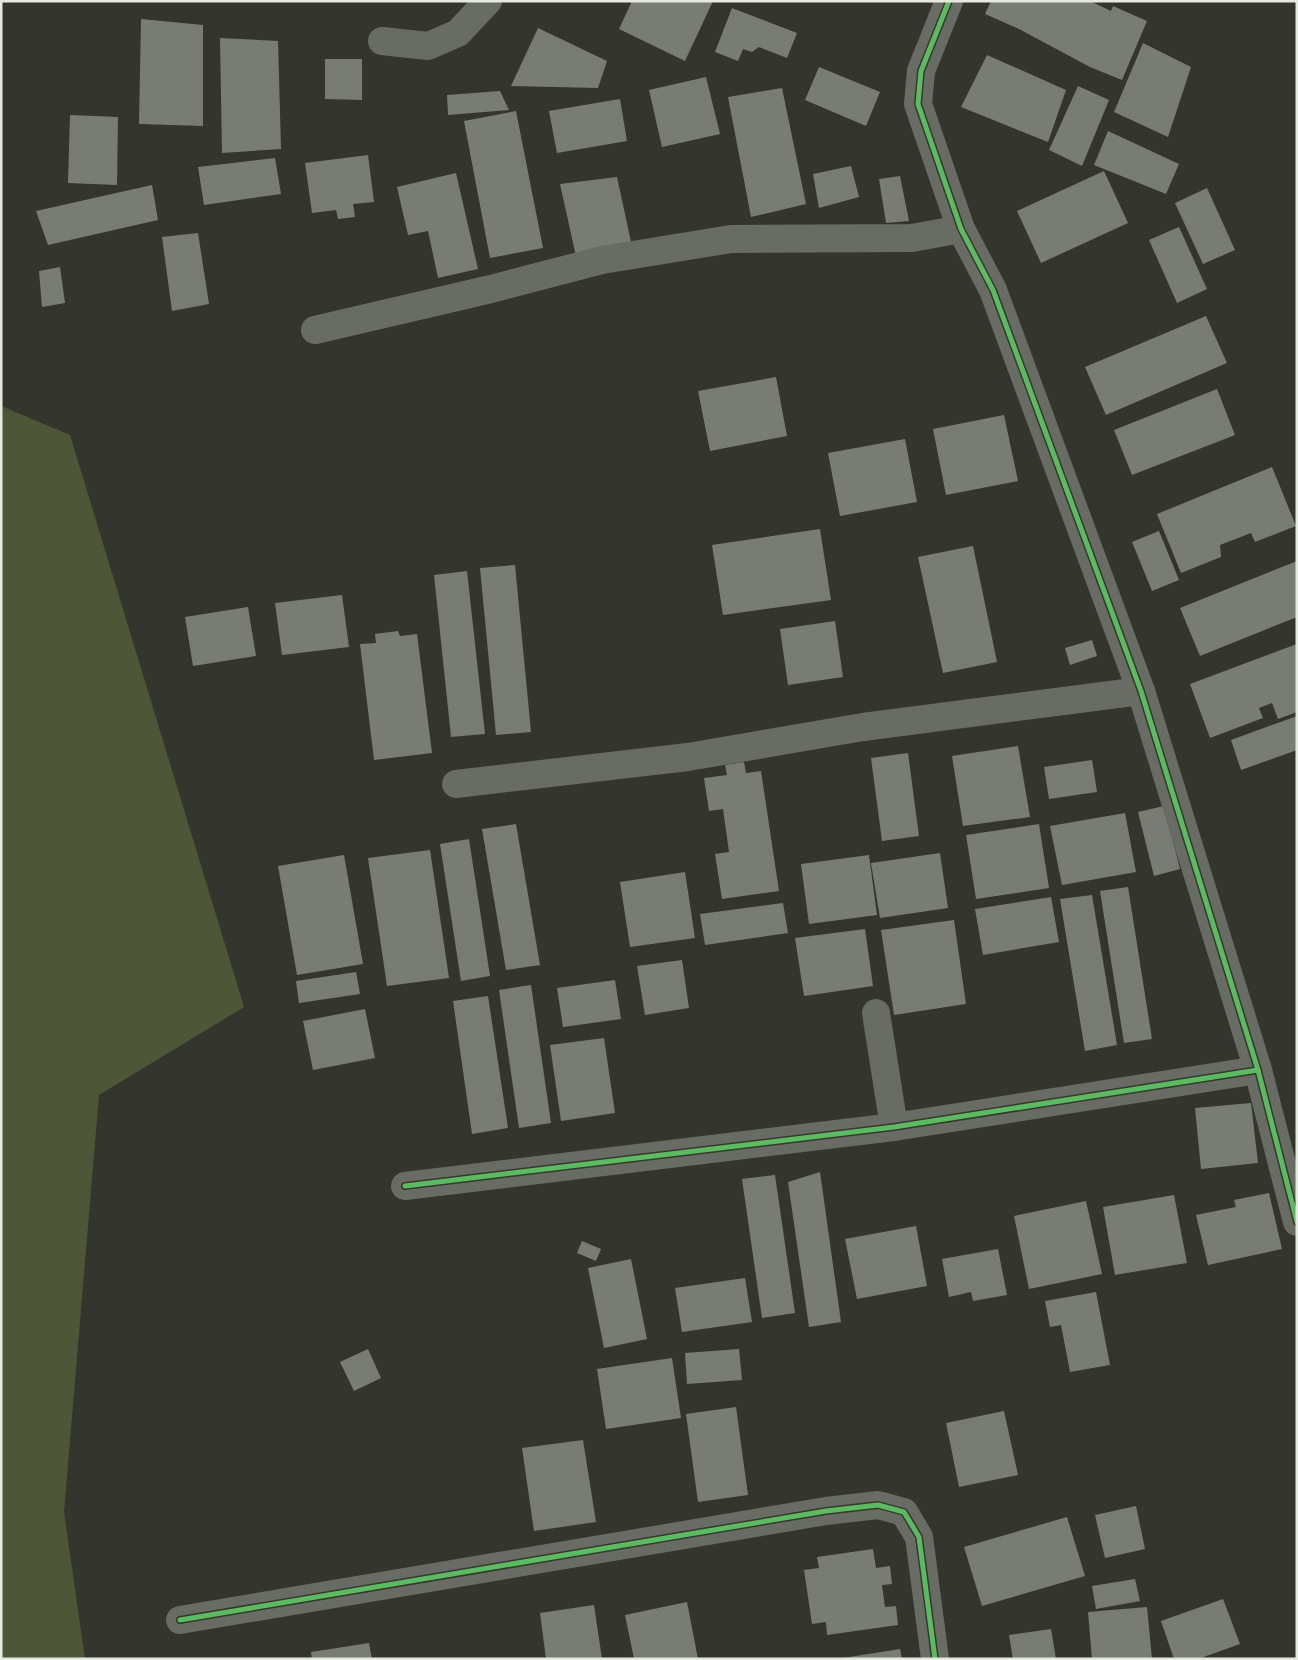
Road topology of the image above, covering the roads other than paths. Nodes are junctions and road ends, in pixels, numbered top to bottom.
1 (488, 1) edge
2 (949, 1) edge
3 (382, 41) dead end
4 (961, 228) junction
5 (315, 330) dead end
6 (1141, 691) junction
7 (456, 784) dead end
8 (876, 1013) dead end
9 (1258, 1070) junction
10 (894, 1128) junction
11 (405, 1186) dead end
12 (1297, 1222) edge
13 (180, 1620) dead end
14 (935, 1659) edge

1 - 3 street
2 - 4 street
4 - 5 street
4 - 6 street
6 - 7 street
6 - 9 street
8 - 10 street
9 - 10 street
9 - 12 street
10 - 11 street
13 - 14 street

